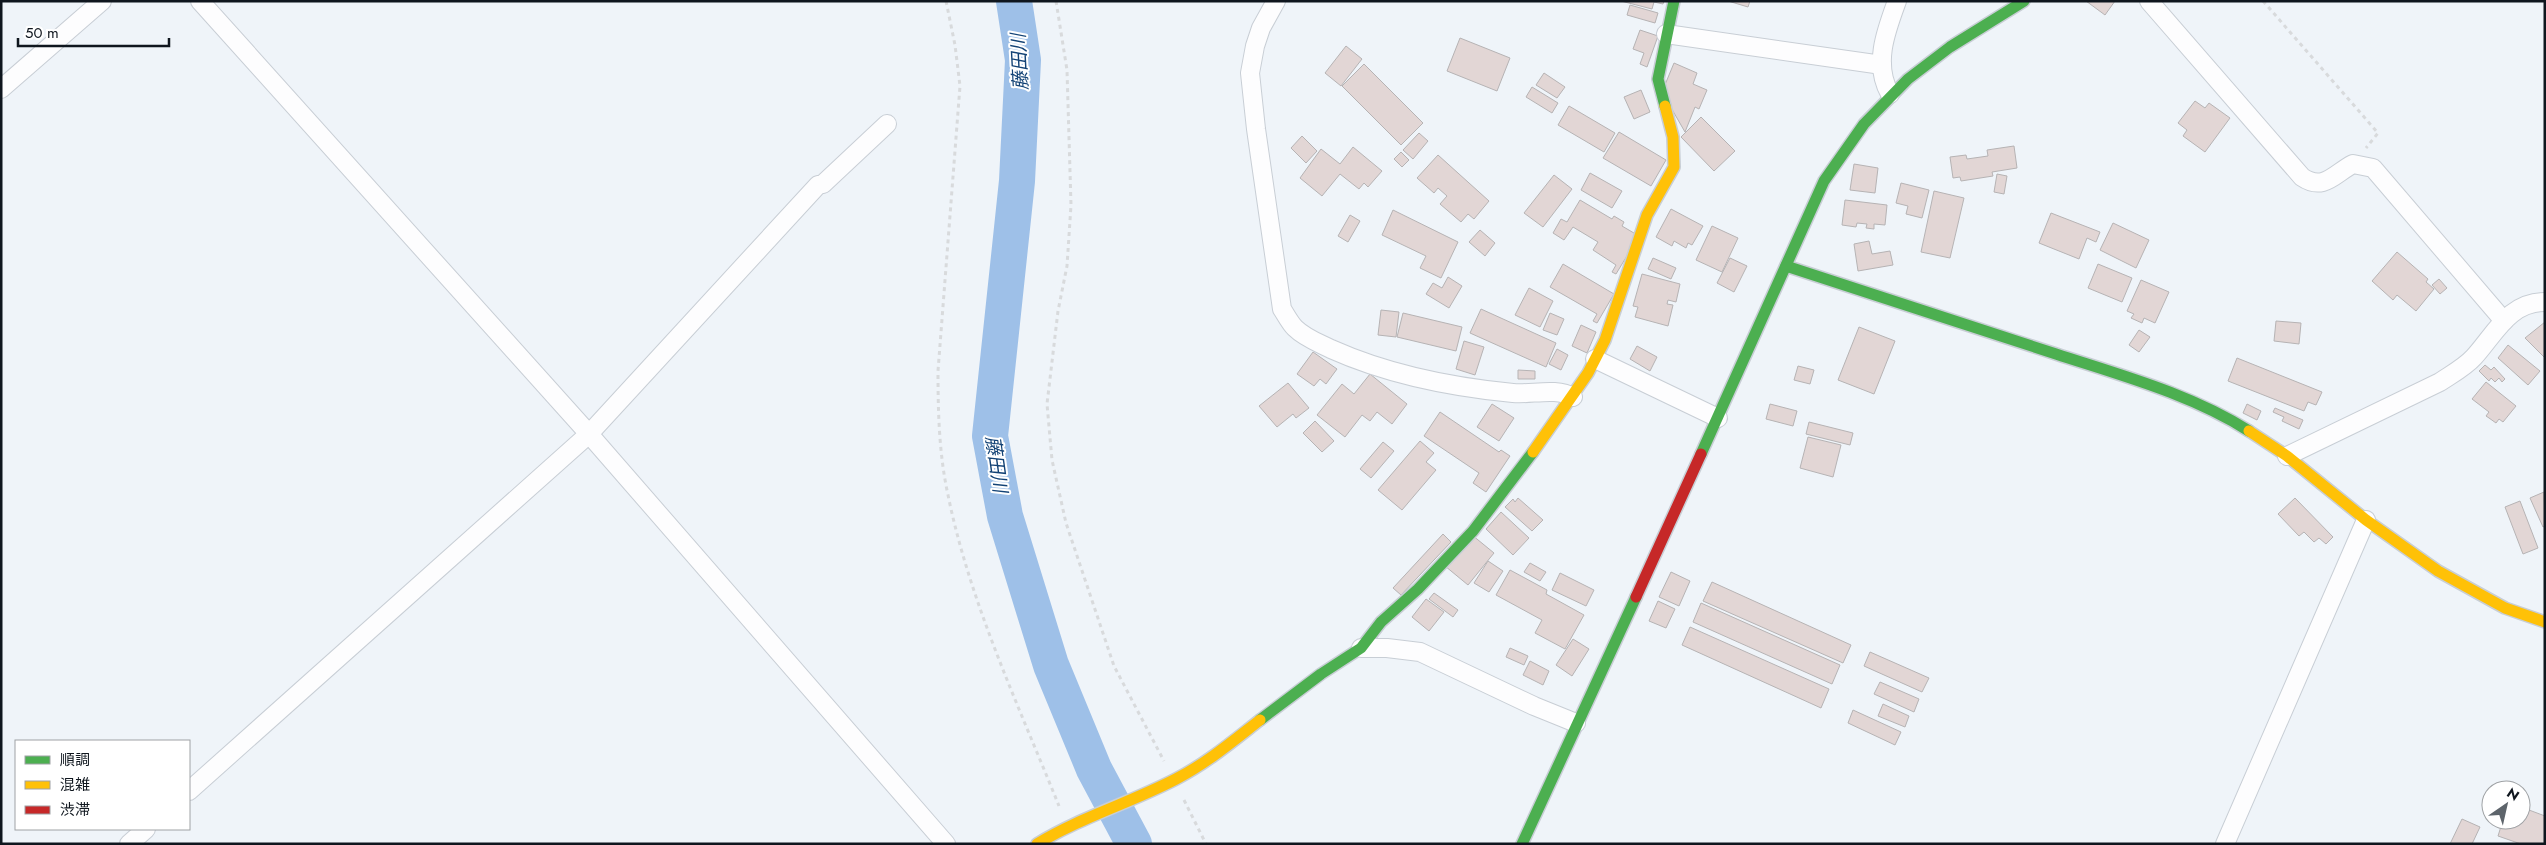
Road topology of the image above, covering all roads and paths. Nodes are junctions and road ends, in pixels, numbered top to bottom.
1 (102, 1) edge
2 (200, 1) edge
3 (946, 1) edge
4 (1056, 1) edge
5 (1276, 1) edge
6 (1674, 1) edge
7 (1897, 1) edge
8 (2024, 1) edge
9 (2149, 1) edge
10 (2263, 1) edge
11 (1666, 34) junction
12 (1882, 65) junction
13 (1, 89) edge
14 (1890, 94) junction
15 (886, 124) dead end
16 (2358, 164) junction
17 (1786, 266) junction
18 (2545, 302) edge
19 (2504, 321) junction
20 (1595, 359) junction
21 (1573, 397) junction
22 (1718, 418) junction
23 (589, 434) junction
24 (2287, 456) junction
25 (2366, 520) junction
26 (2545, 622) edge
27 (1361, 648) junction
28 (1576, 722) junction
29 (1174, 780) junction
30 (190, 790) edge
31 (1067, 826) junction
32 (145, 830) edge
33 (129, 844) edge
34 (946, 844) edge
35 (1037, 844) edge
36 (1206, 844) edge
37 (1522, 844) edge
38 (2225, 844) edge

1 - 13 street
2 - 23 street
3 - 31 path
4 - 29 path
5 - 21 street
6 - 11 street
7 - 12 street
8 - 14 street
9 - 16 street
10 - 16 path
11 - 12 street
11 - 20 street
12 - 14 street
14 - 17 street
15 - 23 street
16 - 19 street
17 - 22 street
17 - 24 street
18 - 19 street
19 - 24 street
20 - 21 street
20 - 22 street
21 - 27 street
22 - 28 street
23 - 30 street
23 - 34 street
24 - 25 street
25 - 26 street
25 - 38 street
27 - 28 street
27 - 29 street
28 - 37 street
29 - 31 street
29 - 36 path
31 - 35 street
32 - 33 street

